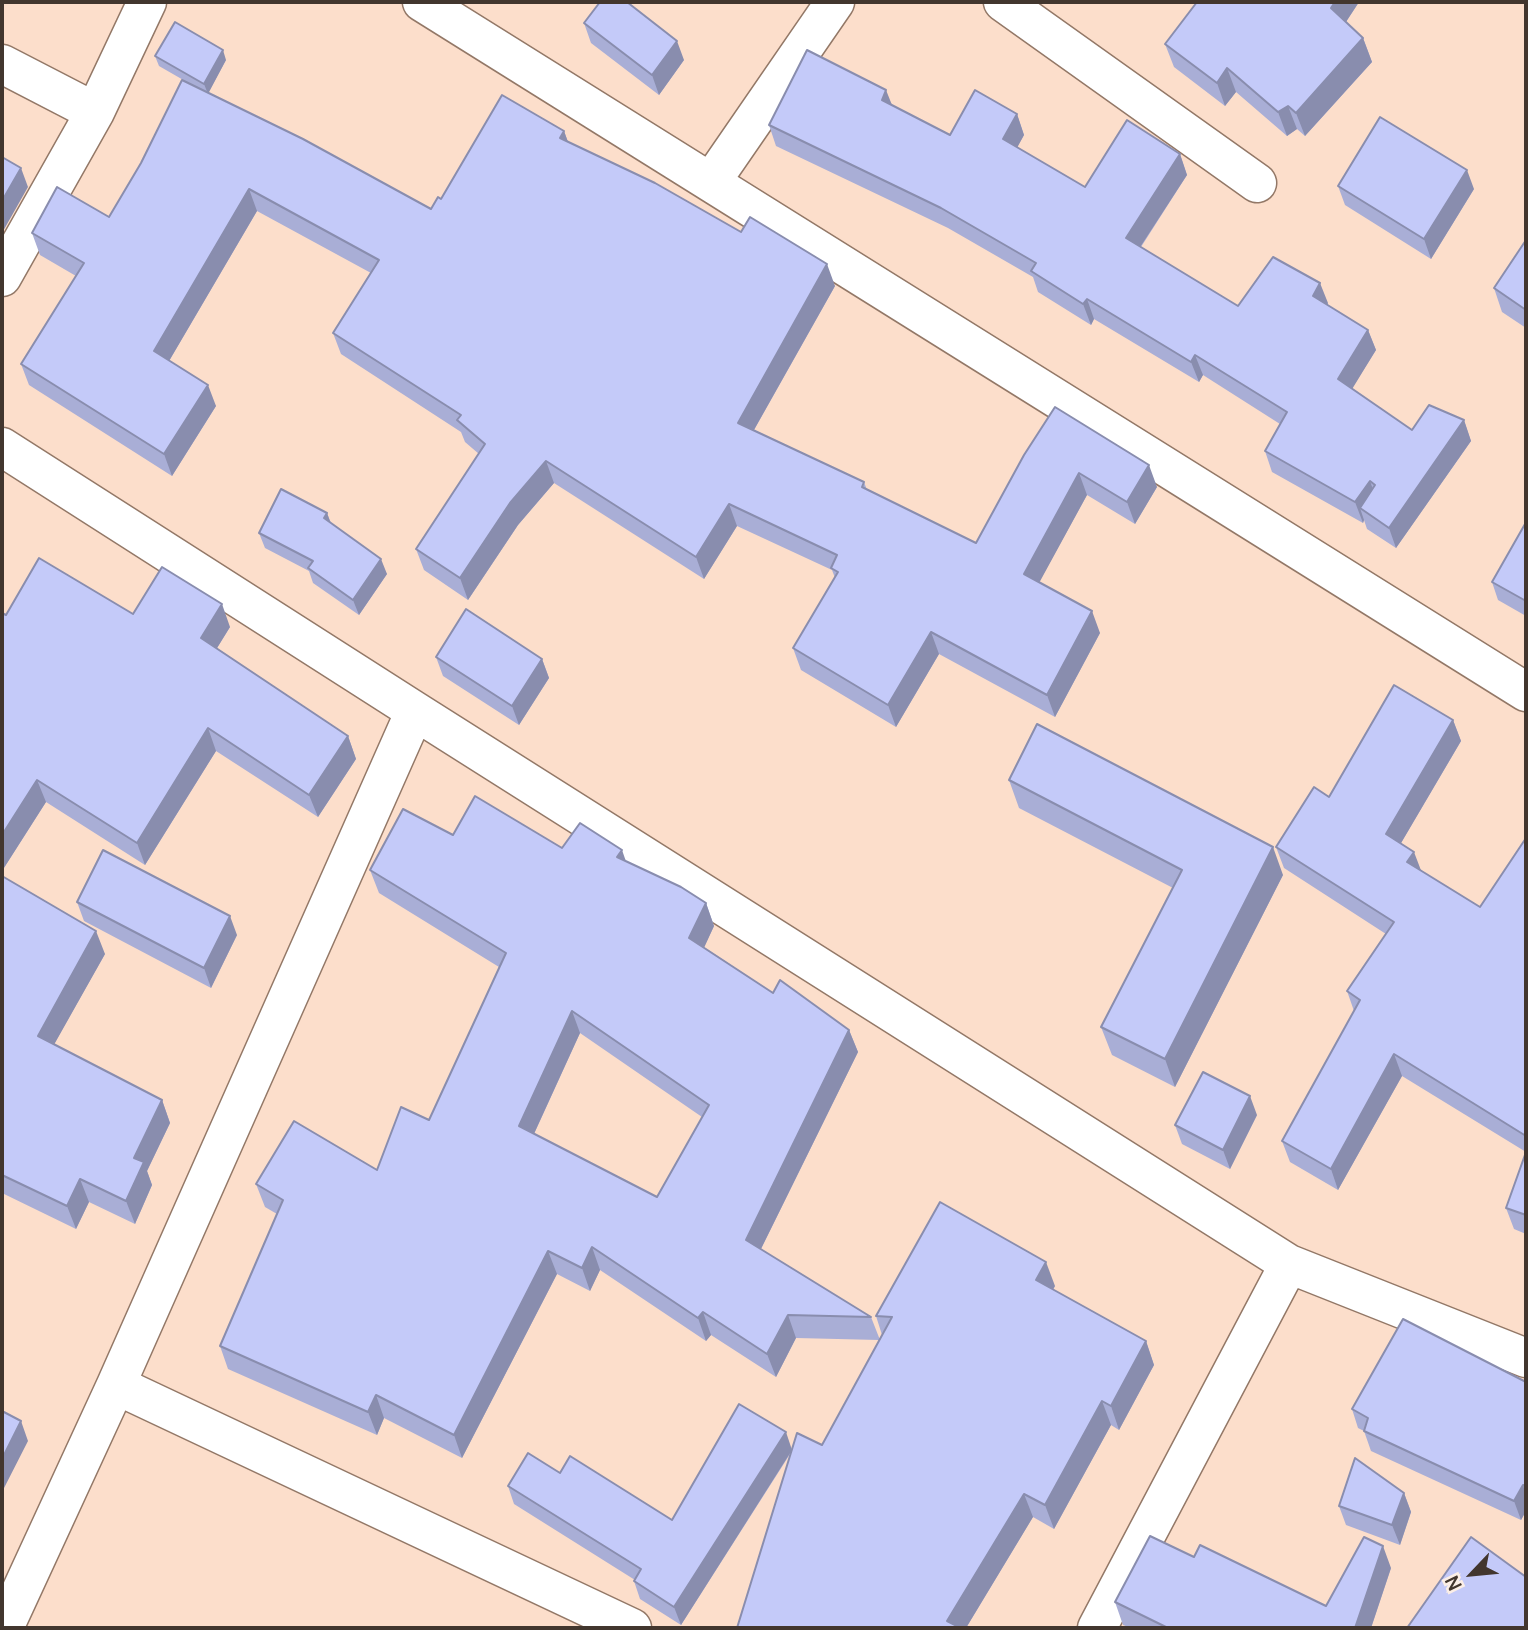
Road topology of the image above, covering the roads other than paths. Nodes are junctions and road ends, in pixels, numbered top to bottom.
1 (147, 2) edge
2 (422, 2) edge
3 (835, 2) edge
4 (1003, 2) edge
5 (2, 64) edge
6 (95, 112) junction
7 (711, 182) junction
8 (1257, 183) dead end
9 (2, 277) edge
10 (2, 447) edge
11 (1526, 692) edge
12 (415, 711) junction
13 (1289, 1264) junction
14 (1526, 1358) edge
15 (116, 1385) junction
16 (4, 1628) edge
17 (632, 1628) edge
18 (1097, 1628) edge

1 - 6 street
2 - 7 street
3 - 7 street
4 - 8 street
5 - 6 street
6 - 9 street
7 - 11 street
10 - 12 street
12 - 13 street
12 - 15 street
13 - 14 street
13 - 18 street
15 - 16 street
15 - 17 street

